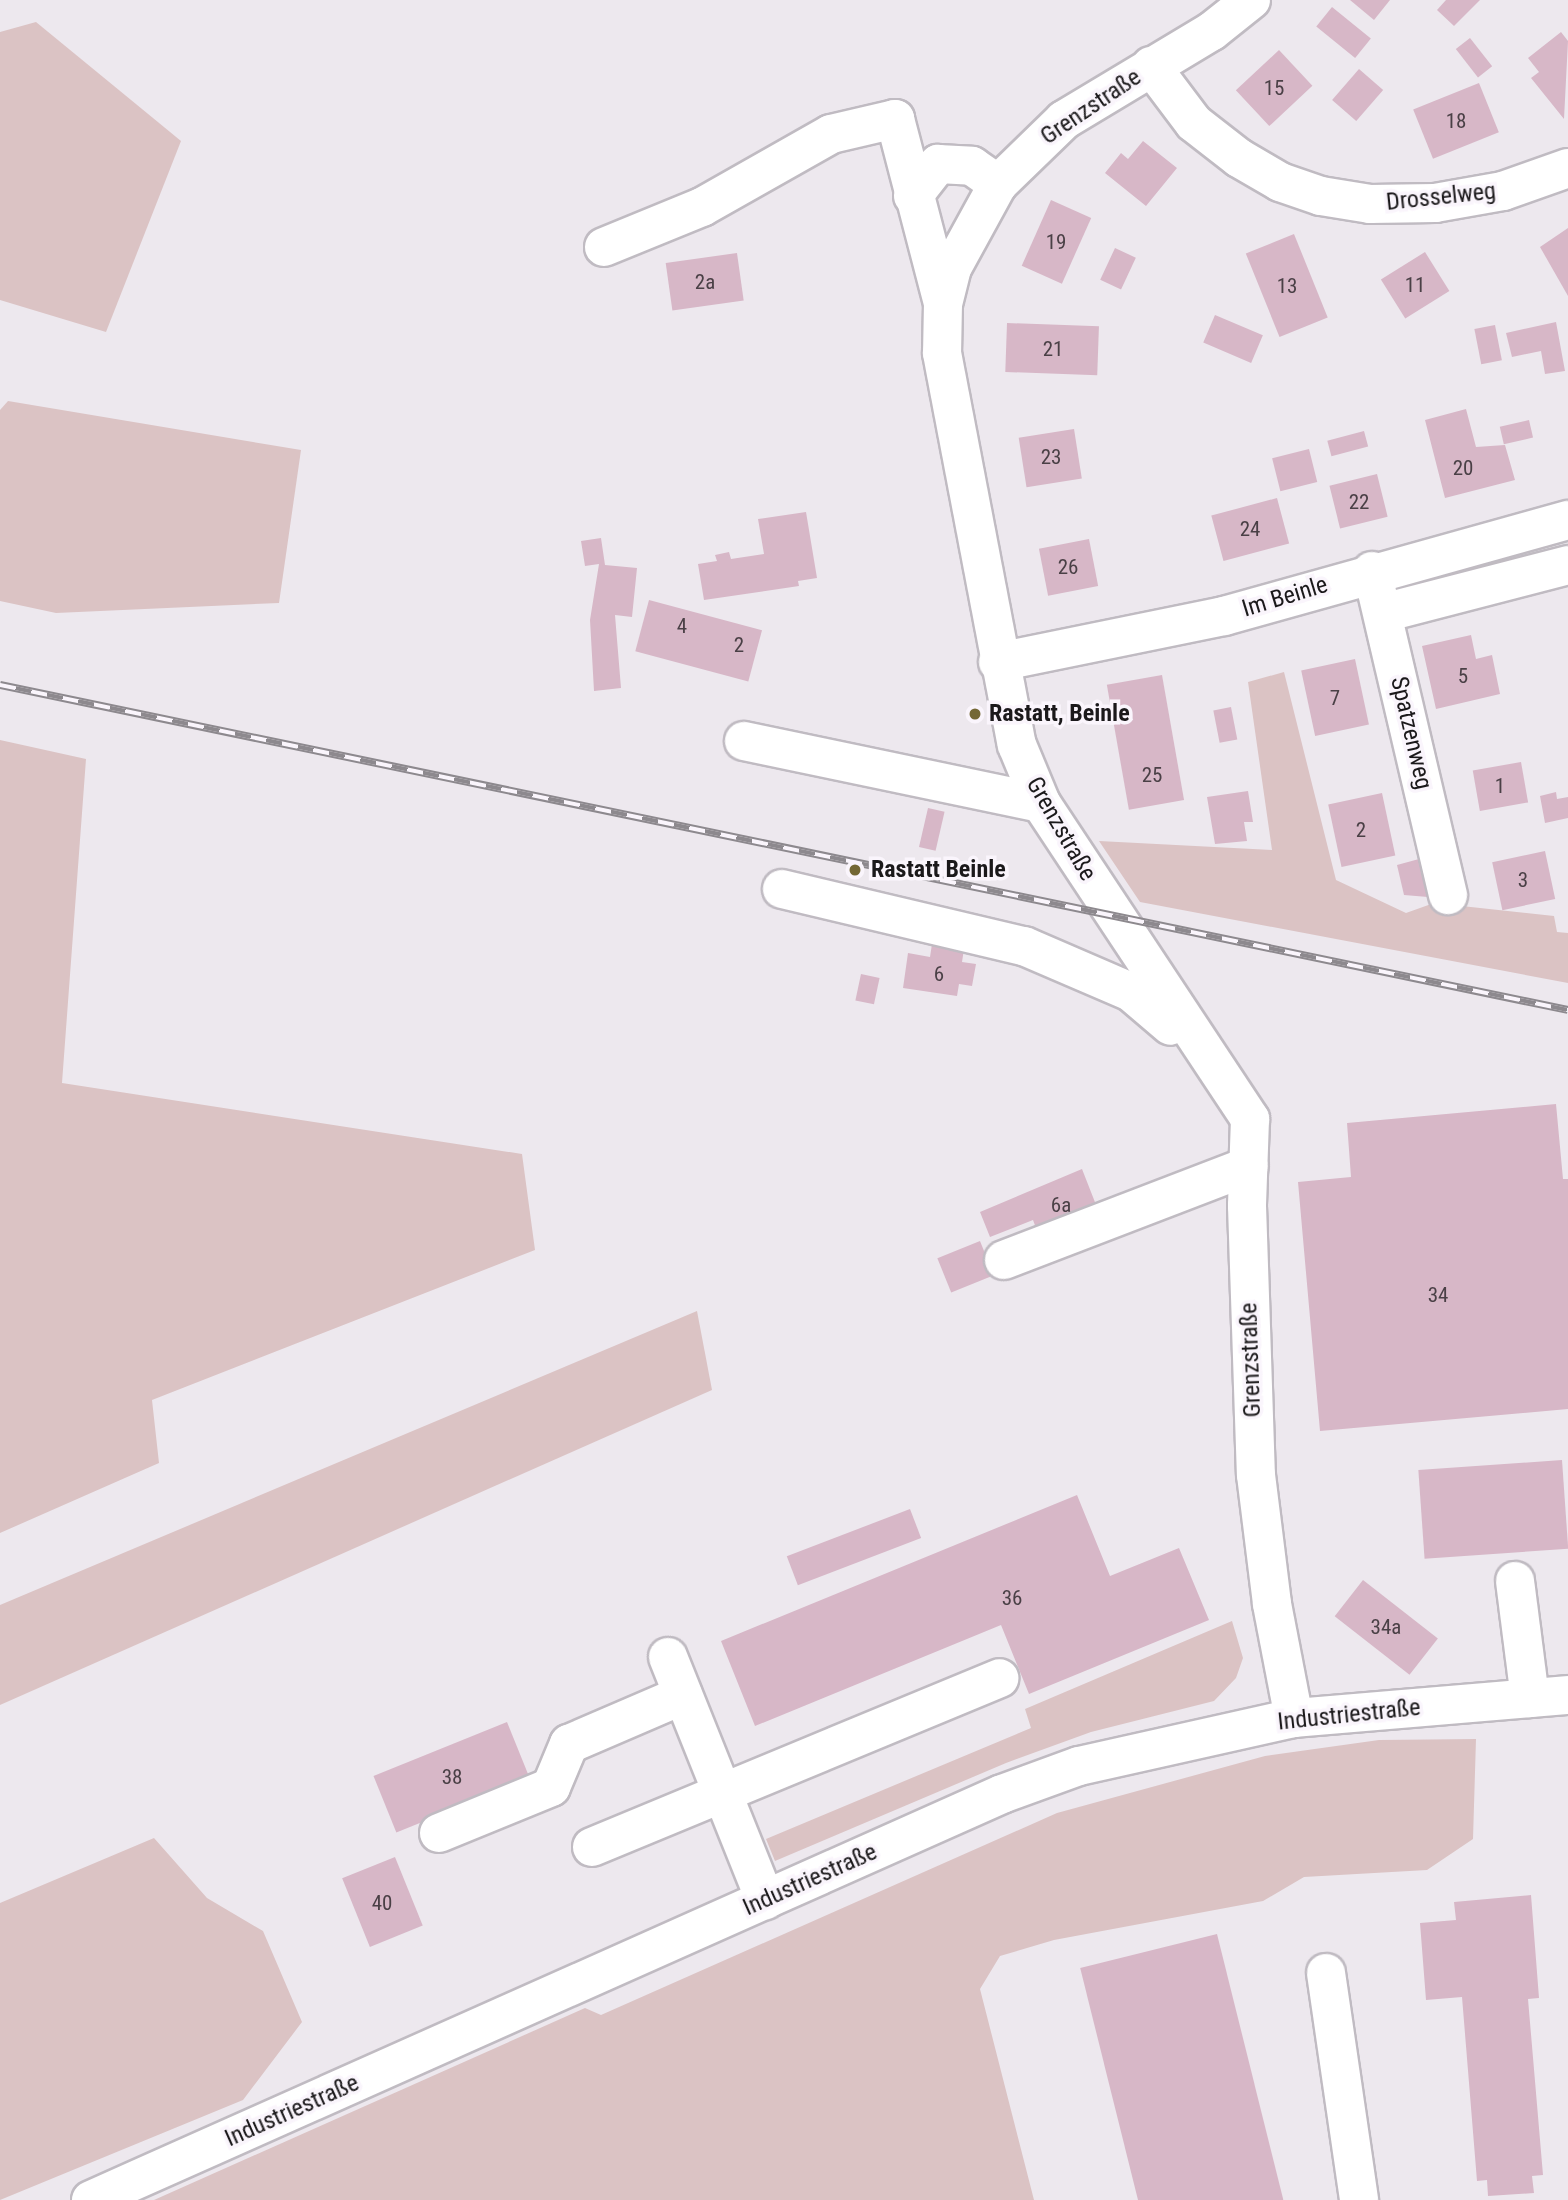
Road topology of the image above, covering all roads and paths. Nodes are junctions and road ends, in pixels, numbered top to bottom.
1 (1251, 0) edge
2 (1151, 66) junction
3 (1568, 168) edge
4 (998, 184) junction
5 (913, 196) junction
6 (604, 247) dead end
7 (943, 303) junction
8 (1568, 520) edge
9 (1568, 565) edge
10 (1372, 571) junction
11 (1383, 613) junction
12 (998, 662) junction
13 (744, 741) dead end
14 (1041, 803) junction
15 (782, 889) dead end
16 (1448, 895) dead end
17 (1208, 1056) junction
18 (1249, 1166) junction
19 (1004, 1260) dead end
20 (1515, 1581) dead end
21 (668, 1657) dead end
22 (999, 1678) dead end
23 (683, 1695) junction
24 (1568, 1695) edge
25 (1530, 1698) junction
26 (1294, 1718) junction
27 (722, 1792) junction
28 (439, 1833) dead end
29 (592, 1847) dead end
30 (765, 1900) junction
31 (1326, 1973) dead end
32 (98, 2199) edge
33 (1359, 2200) edge

1 - 2 street, Grenzstraße
2 - 3 street, Drosselweg
2 - 4 street, Grenzstraße
4 - 5 street
4 - 7 street, Grenzstraße
5 - 6 street
5 - 7 street
7 - 12 street, Grenzstraße
8 - 10 street, Im Beinle
9 - 11 street
10 - 11 street, Spatzenweg
10 - 12 street, Im Beinle
11 - 16 street, Spatzenweg
12 - 14 street, Grenzstraße
13 - 14 street
14 - 17 street, Grenzstraße
15 - 17 street
17 - 18 street, Grenzstraße
18 - 19 street
18 - 26 street, Grenzstraße
20 - 25 street
21 - 23 street
22 - 27 street
23 - 27 street
23 - 28 street
24 - 25 street, Industriestraße
25 - 26 street, Industriestraße
26 - 30 street, Industriestraße
27 - 29 street
27 - 30 street
30 - 32 street, Industriestraße
31 - 33 street

